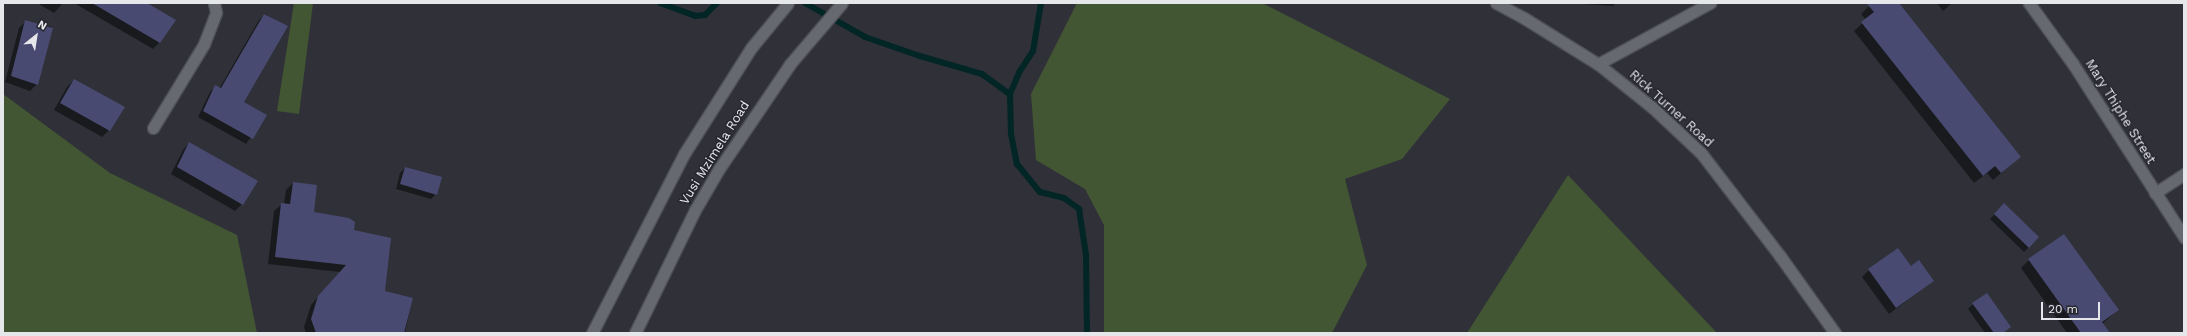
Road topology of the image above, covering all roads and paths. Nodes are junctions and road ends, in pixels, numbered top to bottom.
1 (214, 3) edge
2 (788, 3) edge
3 (842, 3) edge
4 (1496, 3) edge
5 (1710, 3) edge
6 (2029, 3) edge
7 (1598, 64) junction
8 (153, 128) dead end
9 (2184, 174) edge
10 (2155, 193) junction
11 (2184, 237) edge
12 (592, 333) edge
13 (635, 333) edge
14 (1834, 333) edge

1 - 8 main road
2 - 12 main road, Vusi Mzimela Road
3 - 13 main road, Vusi Mzimela Road
4 - 7 main road, Rick Turner Road
5 - 7 main road
6 - 10 main road, Mary Thiphe Street
7 - 14 main road, Rick Turner Road
9 - 10 main road
10 - 11 main road, Mary Thiphe Street

